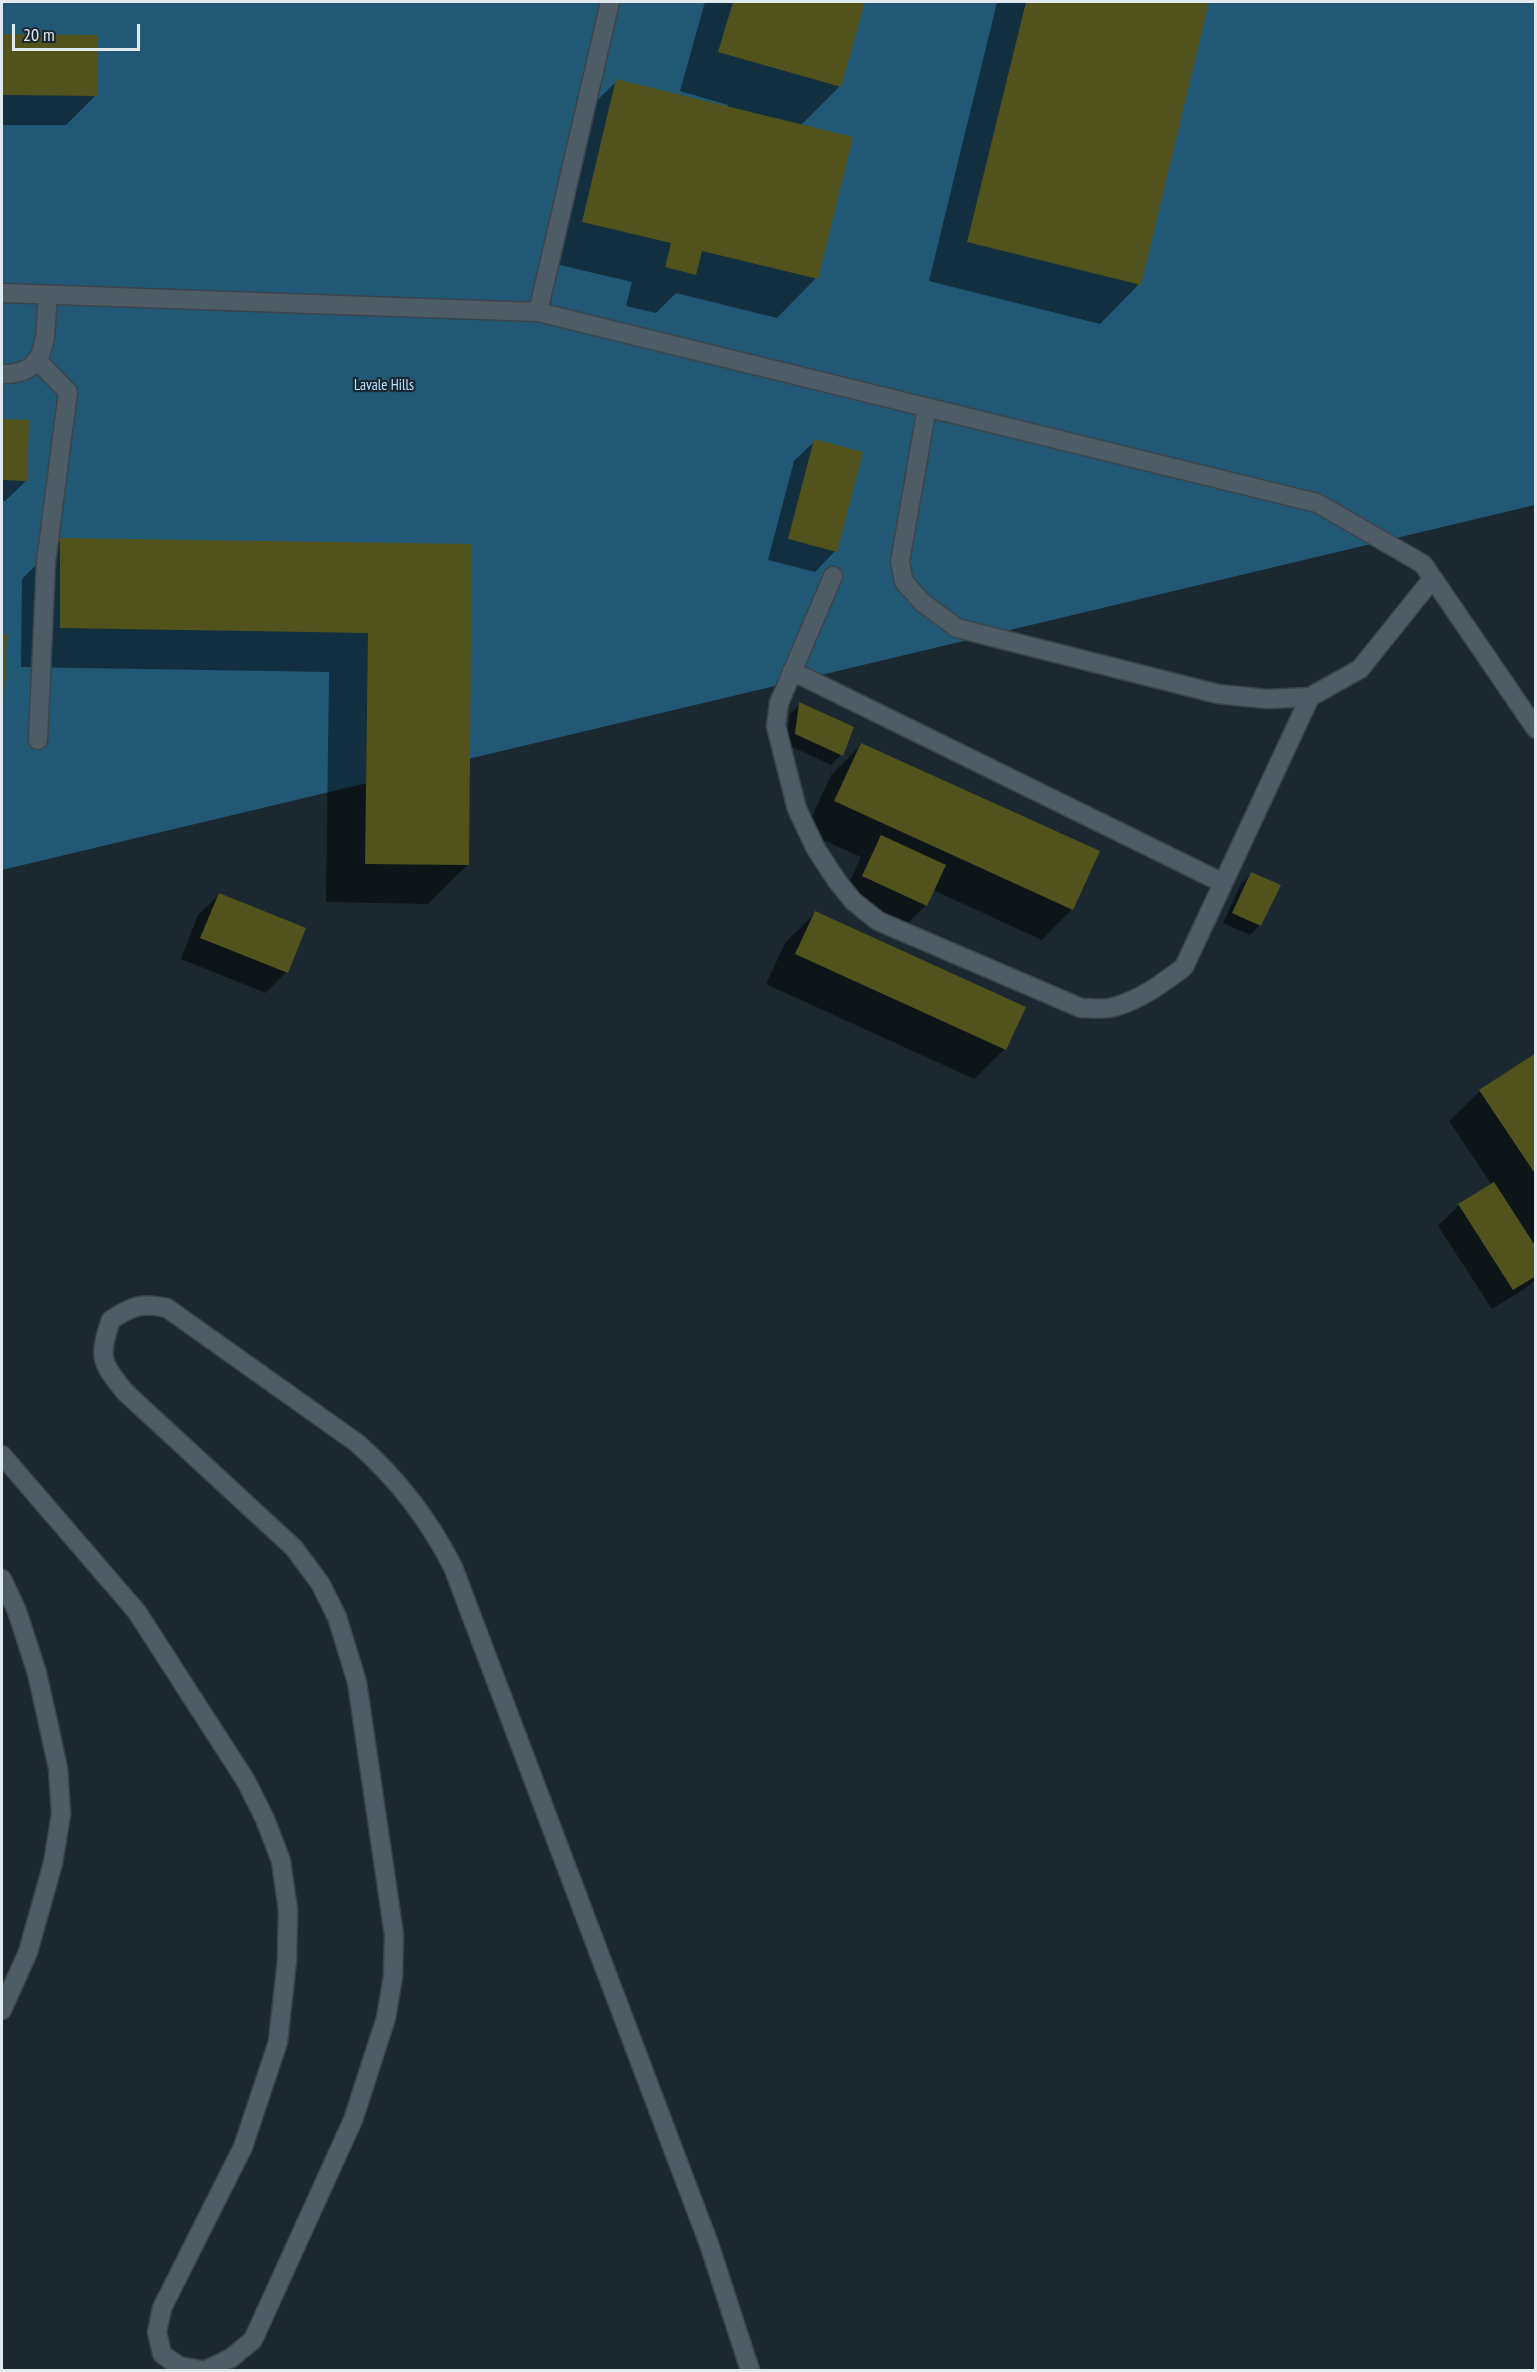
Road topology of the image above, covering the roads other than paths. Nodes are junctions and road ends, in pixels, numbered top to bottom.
1 (610, 2) edge
2 (2, 293) edge
3 (48, 295) junction
4 (538, 312) junction
5 (38, 361) junction
6 (2, 374) edge
7 (927, 407) junction
8 (833, 576) dead end
9 (1433, 578) junction
10 (792, 671) junction
11 (1310, 697) junction
12 (1536, 729) edge
13 (38, 740) dead end
14 (1223, 883) junction
15 (2, 1455) edge
16 (2, 1579) edge
17 (2, 2010) edge
18 (201, 2370) edge
19 (206, 2370) edge
20 (750, 2370) edge

1 - 4 lane
2 - 3 lane
3 - 4 lane
3 - 5 lane
4 - 7 lane
5 - 6 lane
5 - 13 lane
7 - 9 lane
7 - 11 lane
8 - 10 lane
9 - 11 lane
9 - 12 lane
10 - 14 lane
10 - 14 lane
11 - 14 lane
15 - 18 lane
16 - 17 lane
19 - 20 lane

